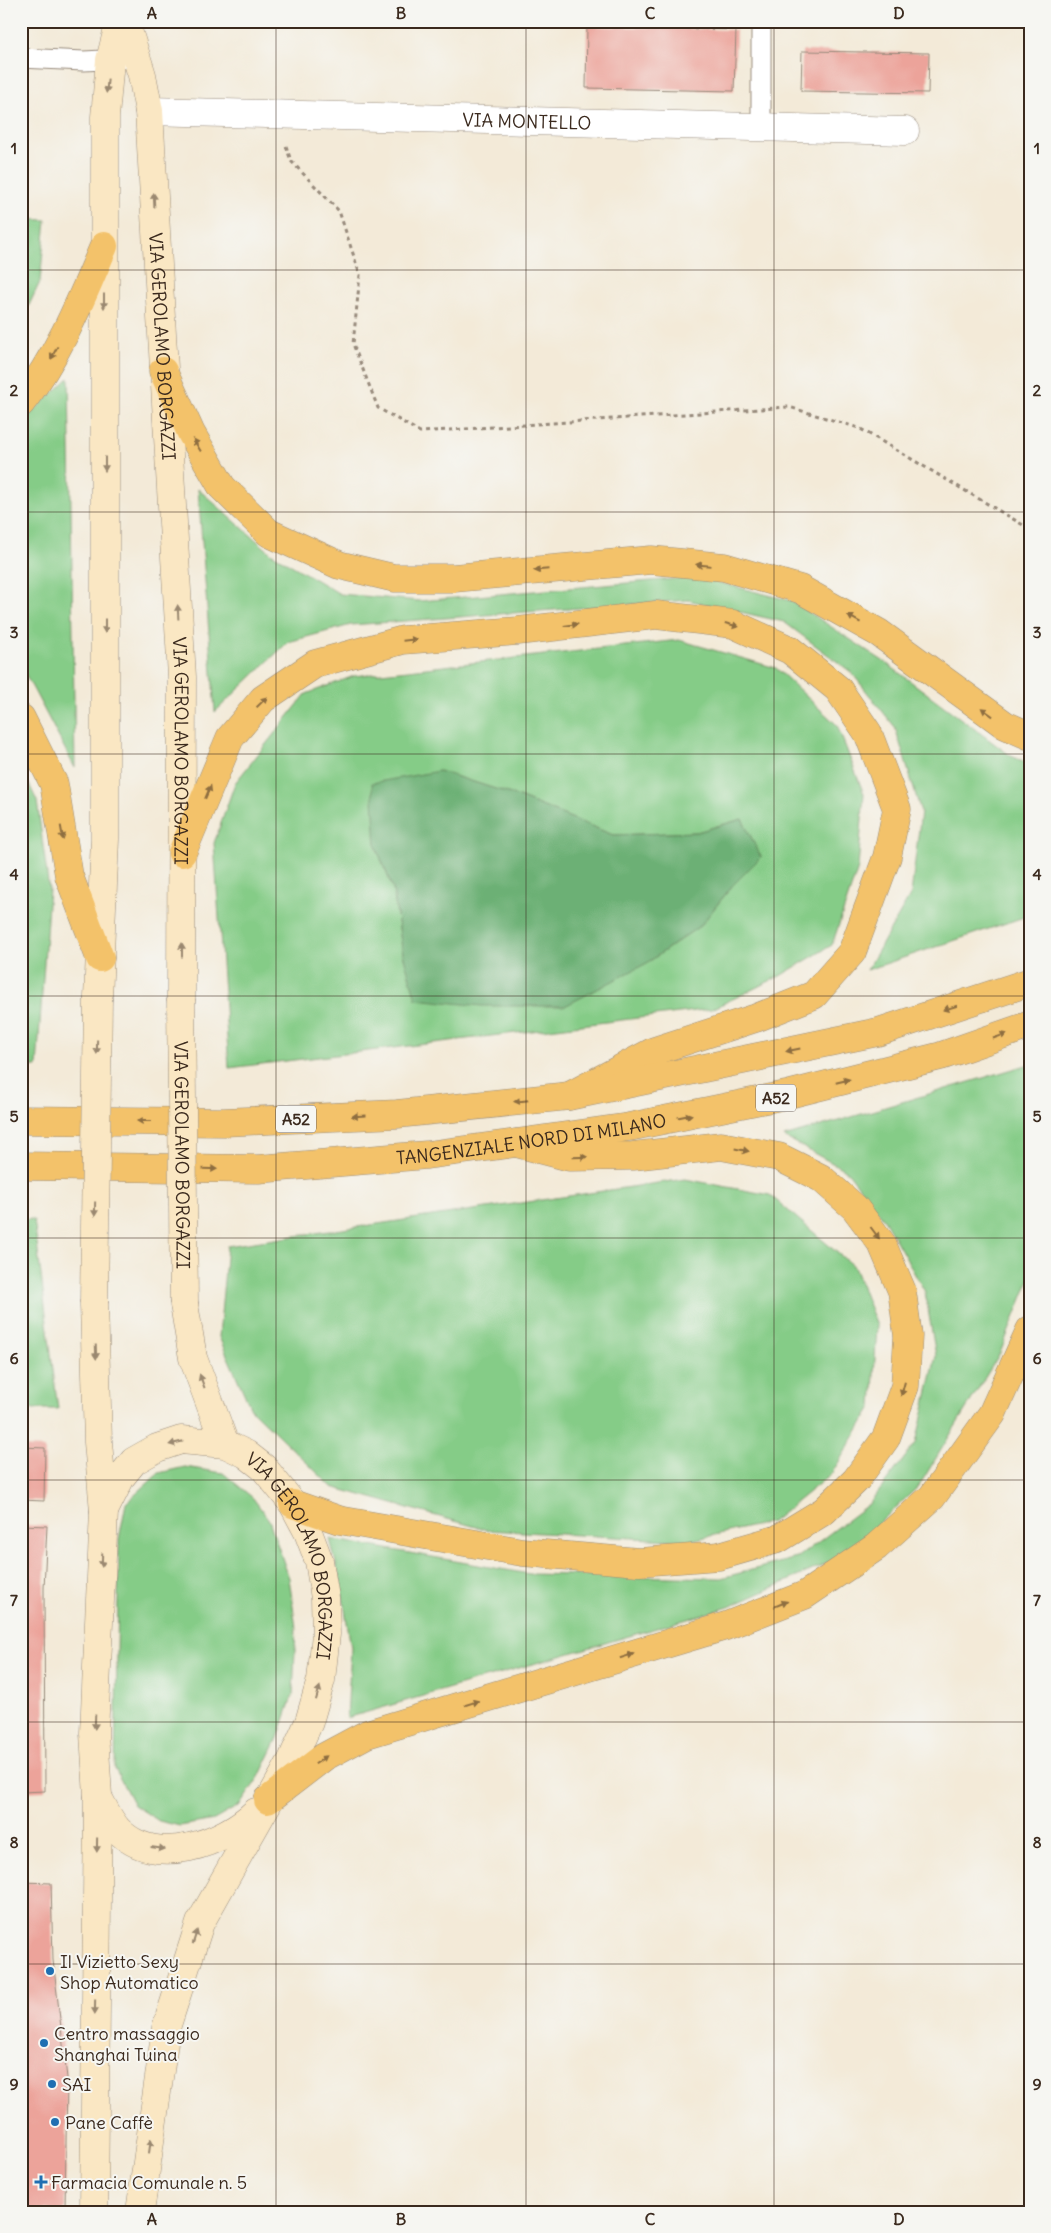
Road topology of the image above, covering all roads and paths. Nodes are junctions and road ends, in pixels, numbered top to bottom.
1 (120, 21) edge
2 (125, 21) edge
3 (761, 21) edge
4 (21, 58) edge
5 (138, 59) junction
6 (110, 60) junction
7 (149, 111) junction
8 (276, 114) junction
9 (761, 128) junction
10 (905, 131) dead end
11 (104, 246) junction
12 (162, 370) junction
13 (21, 403) edge
14 (1030, 529) edge
15 (21, 718) edge
16 (1030, 736) edge
17 (182, 853) junction
18 (100, 958) junction
19 (1030, 982) edge
20 (1030, 1026) edge
21 (569, 1096) junction
22 (21, 1120) edge
23 (516, 1143) junction
24 (21, 1166) edge
25 (1030, 1330) edge
26 (225, 1444) junction
27 (293, 1504) junction
28 (104, 1511) junction
29 (98, 1796) junction
30 (268, 1800) junction
31 (94, 2212) edge
32 (140, 2212) edge

1 - 6 main road
2 - 5 main road, VIA GEROLAMO BORGAZZI
3 - 9 lane
4 - 6 lane
5 - 6 lane
5 - 7 main road, VIA GEROLAMO BORGAZZI
6 -> 11 main road
7 - 8 street, VIA MONTELLO
12 -> 7 main road, VIA GEROLAMO BORGAZZI
8 - 9 street, VIA MONTELLO
8 - 14 path
9 - 10 street, VIA MONTELLO
11 -> 13 highway
11 -> 18 main road
16 -> 12 highway
17 -> 12 main road, VIA GEROLAMO BORGAZZI
15 -> 18 highway
17 -> 21 highway
26 -> 17 main road, VIA GEROLAMO BORGAZZI, bridge
18 -> 28 main road, bridge
19 -> 21 highway, TANGENZIALE NORD DI MILANO / A52
23 -> 20 highway, TANGENZIALE NORD DI MILANO / A52
21 -> 22 highway, TANGENZIALE NORD DI MILANO / A52
24 -> 23 highway, TANGENZIALE NORD DI MILANO / A52
23 -> 27 highway
30 -> 25 highway
26 - 27 main road, VIA GEROLAMO BORGAZZI
26 -> 28 main road
30 -> 27 main road, VIA GEROLAMO BORGAZZI
28 -> 29 main road
29 -> 30 main road
29 -> 31 main road
32 -> 30 main road, VIA GEROLAMO BORGAZZI

